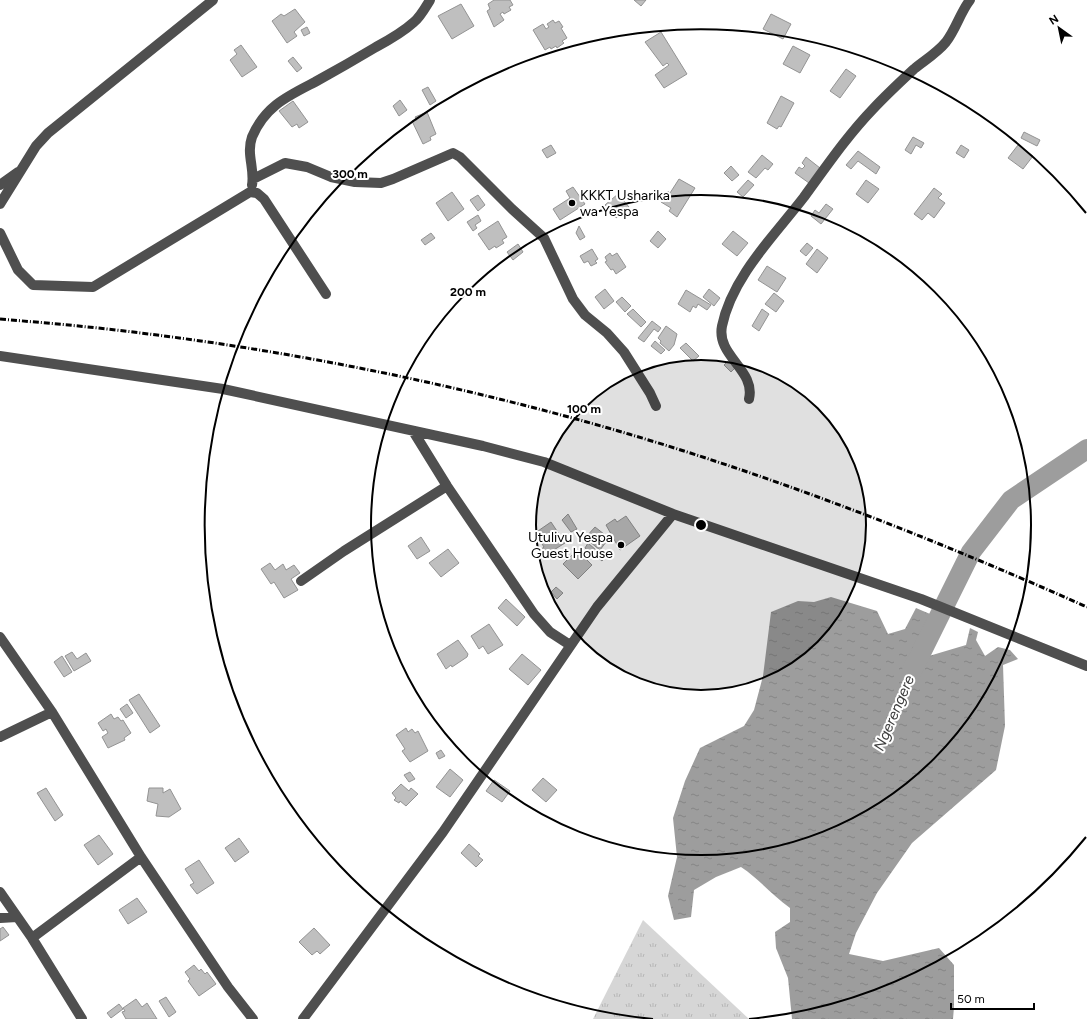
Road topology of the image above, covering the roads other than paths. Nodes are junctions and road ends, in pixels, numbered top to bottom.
1 (213, 0) edge
2 (430, 0) edge
3 (970, 0) edge
4 (22, 168) junction
5 (253, 179) junction
6 (0, 185) edge
7 (250, 192) junction
8 (0, 204) edge
9 (0, 233) edge
10 (326, 294) dead end
11 (0, 356) edge
12 (749, 399) dead end
13 (656, 406) dead end
14 (413, 431) junction
15 (447, 486) junction
16 (673, 514) junction
17 (301, 581) dead end
18 (0, 637) edge
19 (570, 645) junction
20 (1087, 666) edge
21 (52, 712) junction
22 (0, 737) edge
23 (141, 857) junction
24 (0, 892) edge
25 (17, 917) junction
26 (0, 918) edge
27 (32, 938) junction
28 (82, 1019) edge
29 (253, 1019) edge
30 (303, 1019) edge

1 - 4 street
2 - 5 street
3 - 12 street
4 - 6 street
4 - 8 street
5 - 7 street
5 - 13 street
7 - 9 street
7 - 10 street
11 - 14 street
14 - 15 street
14 - 16 street
15 - 17 street
15 - 19 street
16 - 19 street
16 - 20 street
18 - 21 street
19 - 30 street
21 - 22 street
21 - 23 street
23 - 27 street
23 - 29 street
24 - 25 street
25 - 26 street
25 - 27 street
27 - 28 street

